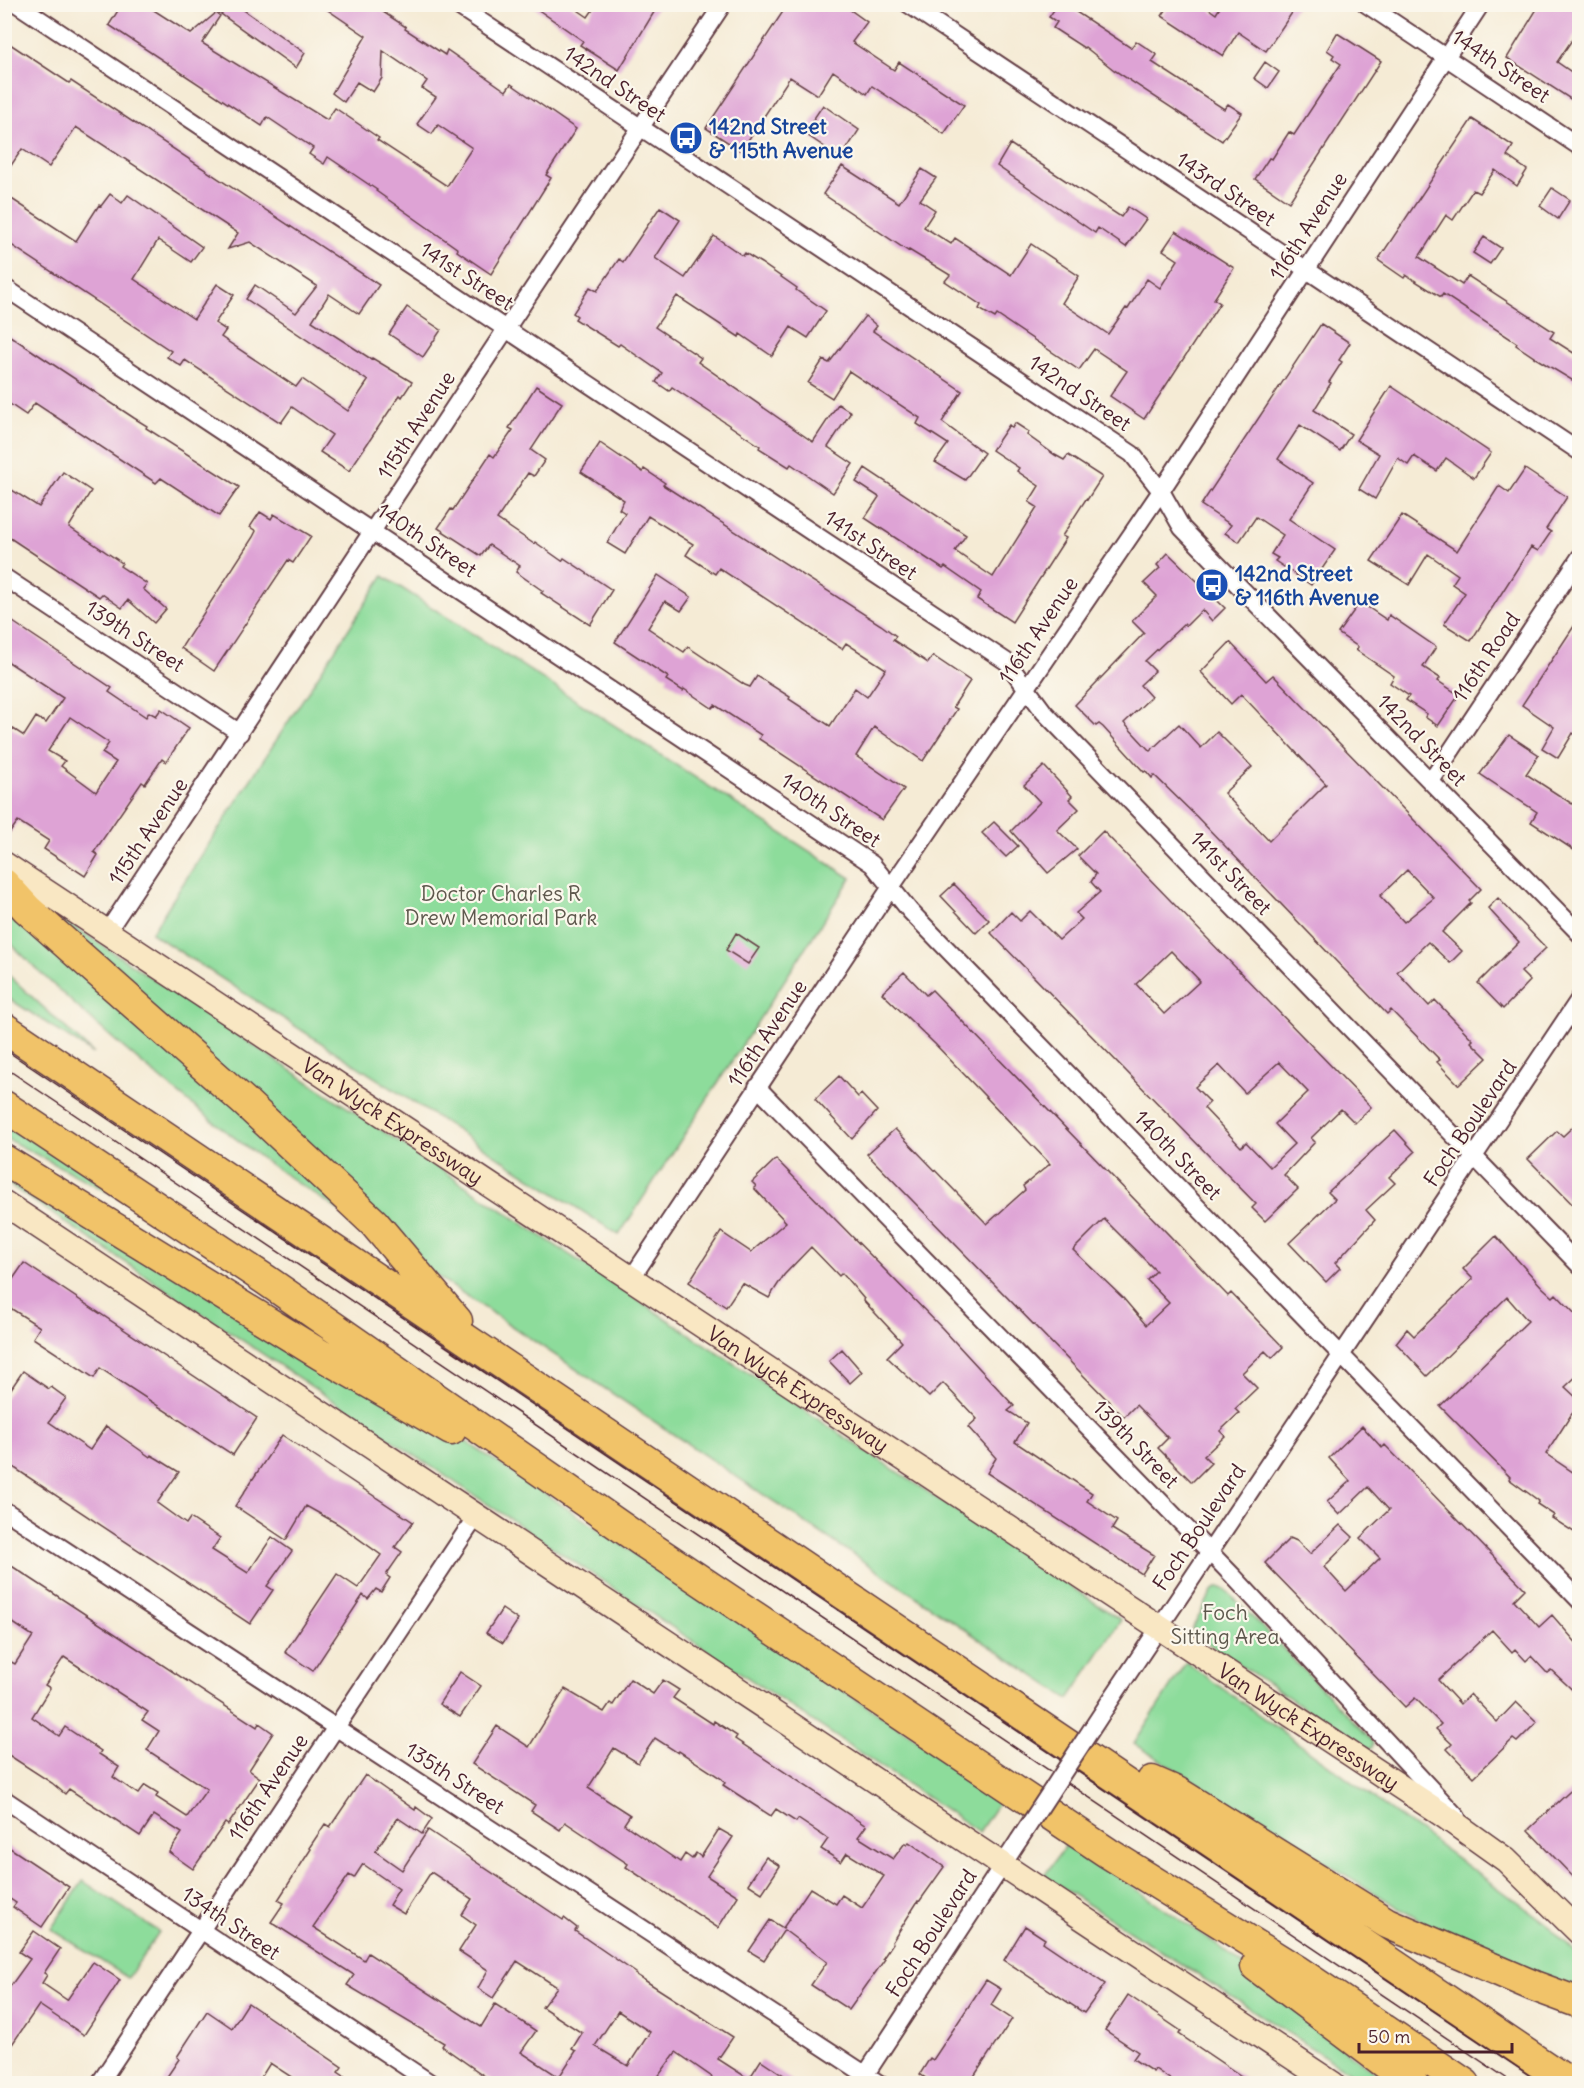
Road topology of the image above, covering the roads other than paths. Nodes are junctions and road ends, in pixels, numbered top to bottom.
1 (17, 4) edge
2 (455, 4) edge
3 (723, 4) edge
4 (908, 4) edge
5 (1366, 4) edge
6 (1481, 4) edge
7 (1446, 57) junction
8 (641, 128) junction
9 (1580, 147) edge
10 (1306, 269) junction
11 (4, 287) edge
12 (506, 329) junction
13 (1580, 452) edge
14 (1161, 491) junction
15 (373, 531) junction
16 (1580, 557) edge
17 (4, 577) edge
18 (1026, 687) junction
19 (240, 733) junction
20 (1431, 781) junction
21 (4, 864) edge
22 (4, 884) edge
23 (891, 887) junction
24 (107, 932) junction
25 (1580, 934) edge
26 (1580, 998) edge
27 (4, 1028) edge
28 (757, 1087) junction
29 (4, 1106) edge
30 (1474, 1158) junction
31 (4, 1160) edge
32 (4, 1203) edge
33 (1580, 1266) edge
34 (631, 1279) junction
35 (485, 1352) junction
36 (1341, 1355) junction
37 (4, 1510) edge
38 (477, 1515) junction
39 (640, 1540) junction
40 (1209, 1552) junction
41 (1580, 1601) edge
42 (1159, 1628) junction
43 (335, 1726) junction
44 (1050, 1732) junction
45 (4, 1799) edge
46 (1476, 1838) junction
47 (1108, 1853) junction
48 (1003, 1865) junction
49 (201, 1930) junction
50 (1580, 1933) edge
51 (1580, 2002) edge
52 (869, 2080) edge
53 (99, 2084) edge
54 (432, 2084) edge
55 (1333, 2084) edge
56 (1413, 2084) edge
57 (1465, 2084) edge
58 (1571, 2084) edge

1 - 12 street, 141st Street
2 - 8 street, 142nd Street
3 - 8 street, 115th Avenue
4 - 10 street, 143rd Street
5 - 7 street, 144th Street
6 - 7 street, 116th Avenue
7 - 9 street, 144th Street
7 - 10 street, 116th Avenue
8 - 12 street, 115th Avenue
8 - 14 street, 142nd Street
10 - 13 street, 143rd Street
10 - 14 street, 116th Avenue
11 - 15 street, 140th Street
12 - 15 street, 115th Avenue
12 - 18 street, 141st Street
14 - 18 street, 116th Avenue
14 - 20 street, 142nd Street
15 - 19 street, 115th Avenue
15 - 23 street, 140th Street
16 - 20 street, 116th Road
17 - 19 street, 139th Street
18 - 23 street, 116th Avenue
18 - 30 street, 141st Street
19 - 24 street, 115th Avenue
20 - 25 street, 142nd Street
21 - 24 main road, Van Wyck Expressway
22 - 35 highway
23 - 28 street, 116th Avenue
23 - 36 street, 140th Street
24 - 34 main road, Van Wyck Expressway
26 - 30 street, Foch Boulevard
27 - 35 highway
28 - 34 street, 116th Avenue
28 - 40 street, 139th Street
29 - 39 highway
30 - 33 street, 141st Street
30 - 36 street, Foch Boulevard
31 - 39 highway
32 - 38 main road
34 - 42 main road, Van Wyck Expressway
35 - 44 highway
36 - 40 street, Foch Boulevard
36 - 41 street, 140th Street
37 - 43 street, 135th Street
38 - 43 street, 116th Avenue
38 - 48 main road
39 - 47 highway
40 - 42 street, Foch Boulevard
40 - 46 street, 139th Street
42 - 46 main road, Van Wyck Expressway
42 - 48 street, Foch Boulevard, bridge
43 - 49 street, 116th Avenue
43 - 52 street, 135th Street
44 - 51 highway
44 - 58 highway
45 - 49 street, 134th Street
46 - 50 main road, Van Wyck Expressway
47 - 56 highway
47 - 57 highway
48 - 52 street, Foch Boulevard
48 - 55 main road
49 - 53 street, 116th Avenue
49 - 54 street, 134th Street

